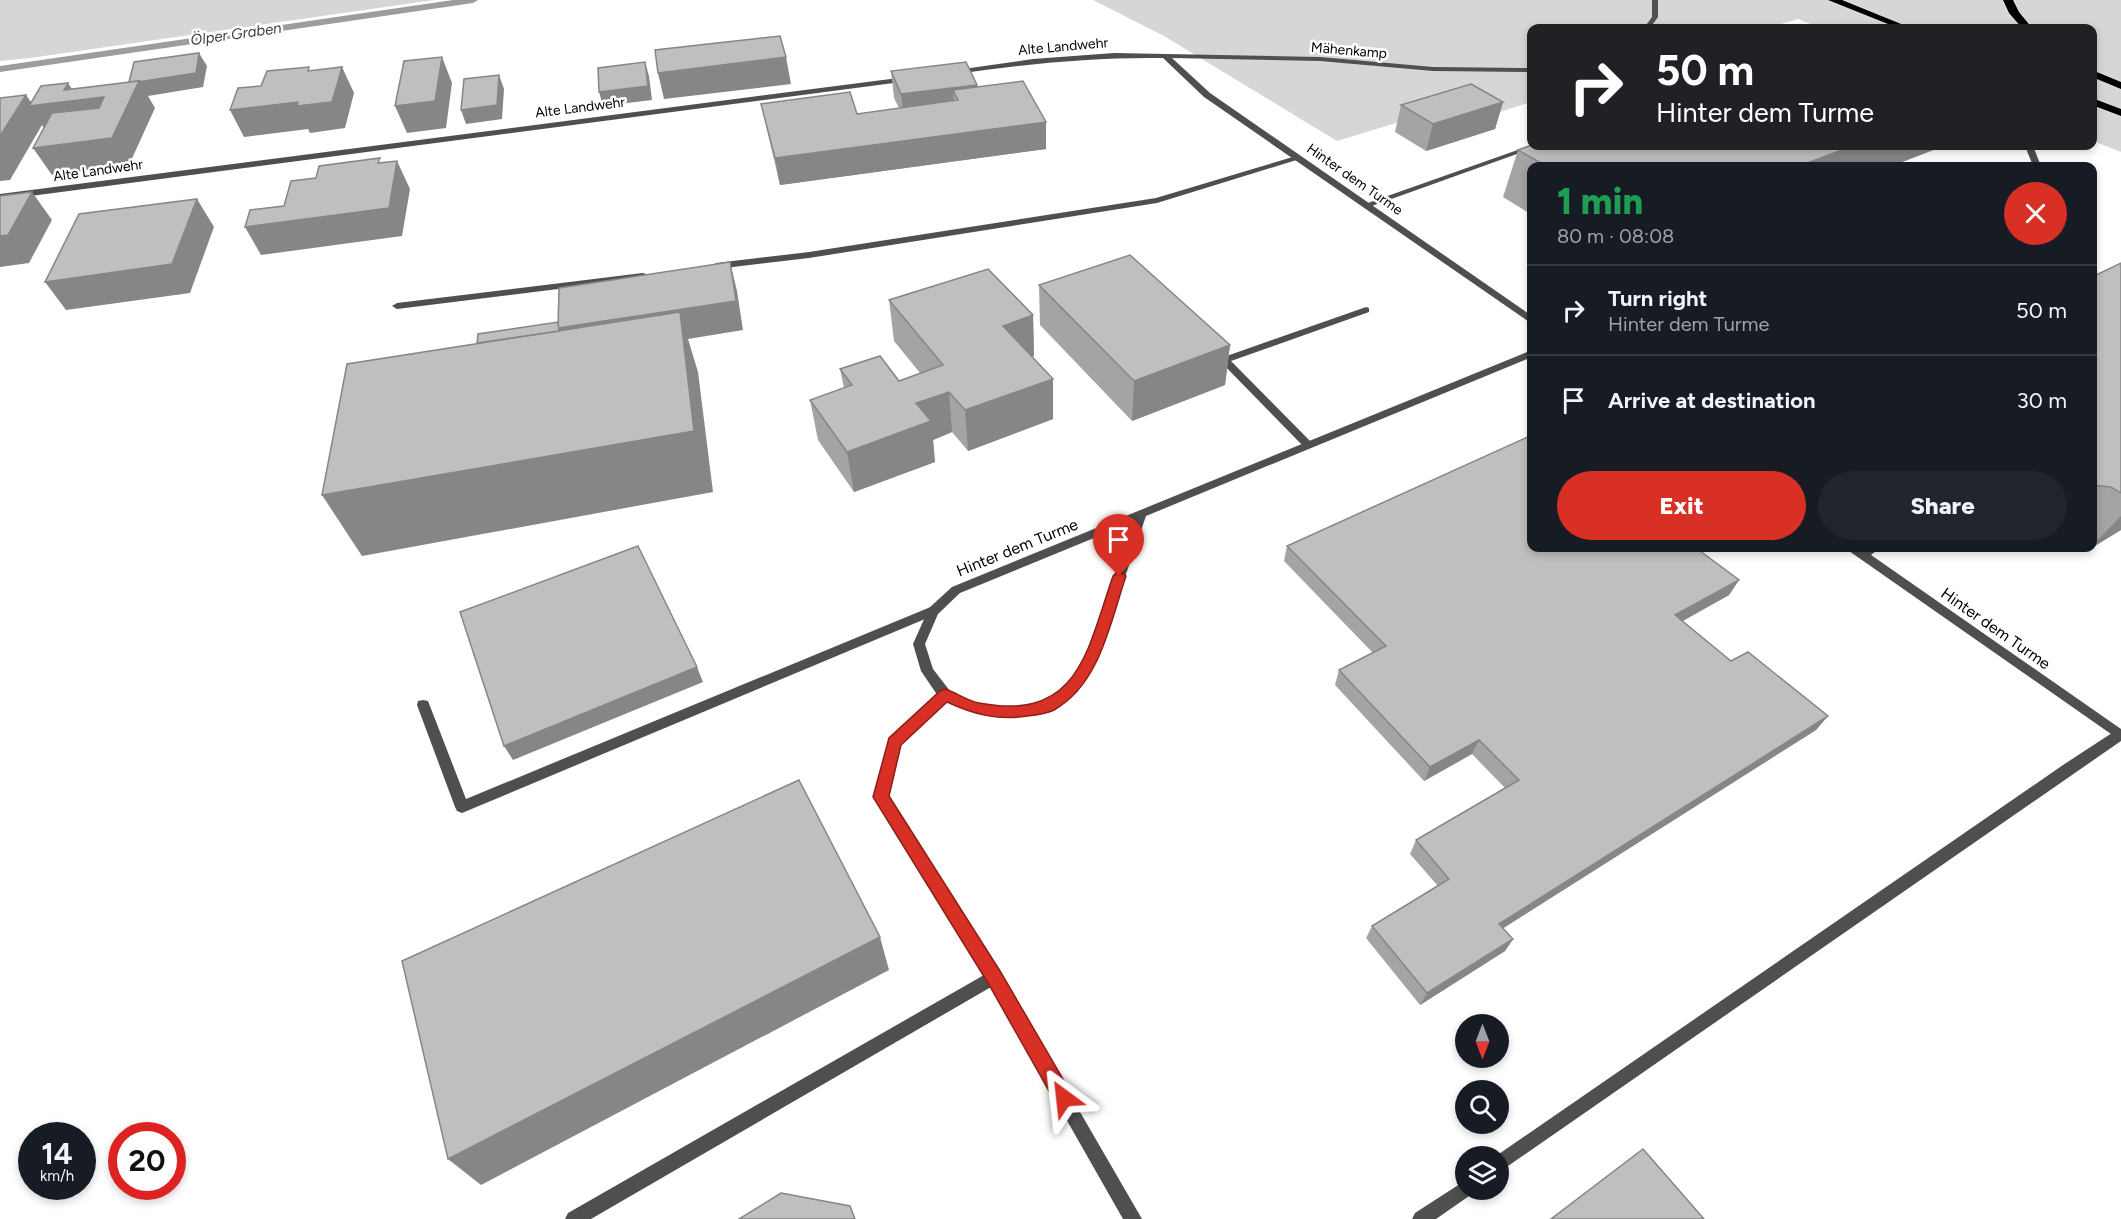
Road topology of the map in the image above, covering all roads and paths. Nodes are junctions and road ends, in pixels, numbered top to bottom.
1 (1655, 0) edge
2 (1833, 0) edge
3 (2008, 0) edge
4 (1650, 24) edge
5 (1896, 24) edge
6 (2024, 24) edge
7 (1165, 56) junction
8 (1527, 70) edge
9 (944, 74) edge
10 (2097, 75) edge
11 (921, 77) edge
12 (2121, 86) edge
13 (2097, 103) edge
14 (2121, 113) edge
15 (1527, 149) edge
16 (1299, 158) junction
17 (0, 197) edge
18 (1366, 205) junction
19 (703, 268) edge
20 (656, 274) edge
21 (397, 306) dead end
22 (1366, 310) dead end
23 (1527, 318) edge
24 (1527, 355) edge
25 (1308, 446) junction
26 (1141, 515) junction
27 (1859, 552) edge
28 (933, 611) junction
29 (945, 695) junction
30 (423, 705) dead end
31 (2121, 736) edge
32 (994, 977) junction
33 (1509, 1157) edge
34 (1455, 1196) edge
35 (574, 1219) edge
36 (1133, 1219) edge
37 (1421, 1219) edge

1 - 4 street
2 - 5 highway
3 - 6 highway
7 - 8 street, Mähenkamp
7 - 9 street, Alte Landwehr
7 - 16 street, Hinter dem Turme
10 - 12 highway
11 - 17 street, Alte Landwehr
13 - 14 highway
15 - 18 street
16 - 18 street, Hinter dem Turme
16 - 19 street
18 - 23 street, Hinter dem Turme
20 - 21 street
22 - 25 street
24 - 25 street, Hinter dem Turme
25 - 26 street, Hinter dem Turme
26 - 28 street, Hinter dem Turme
26 - 29 street, Hinter dem Turme
27 - 31 street, Hinter dem Turme
28 - 29 street, Hinter dem Turme
28 - 30 street
29 - 32 street
31 - 33 street
32 - 35 street
32 - 36 street
34 - 37 street

